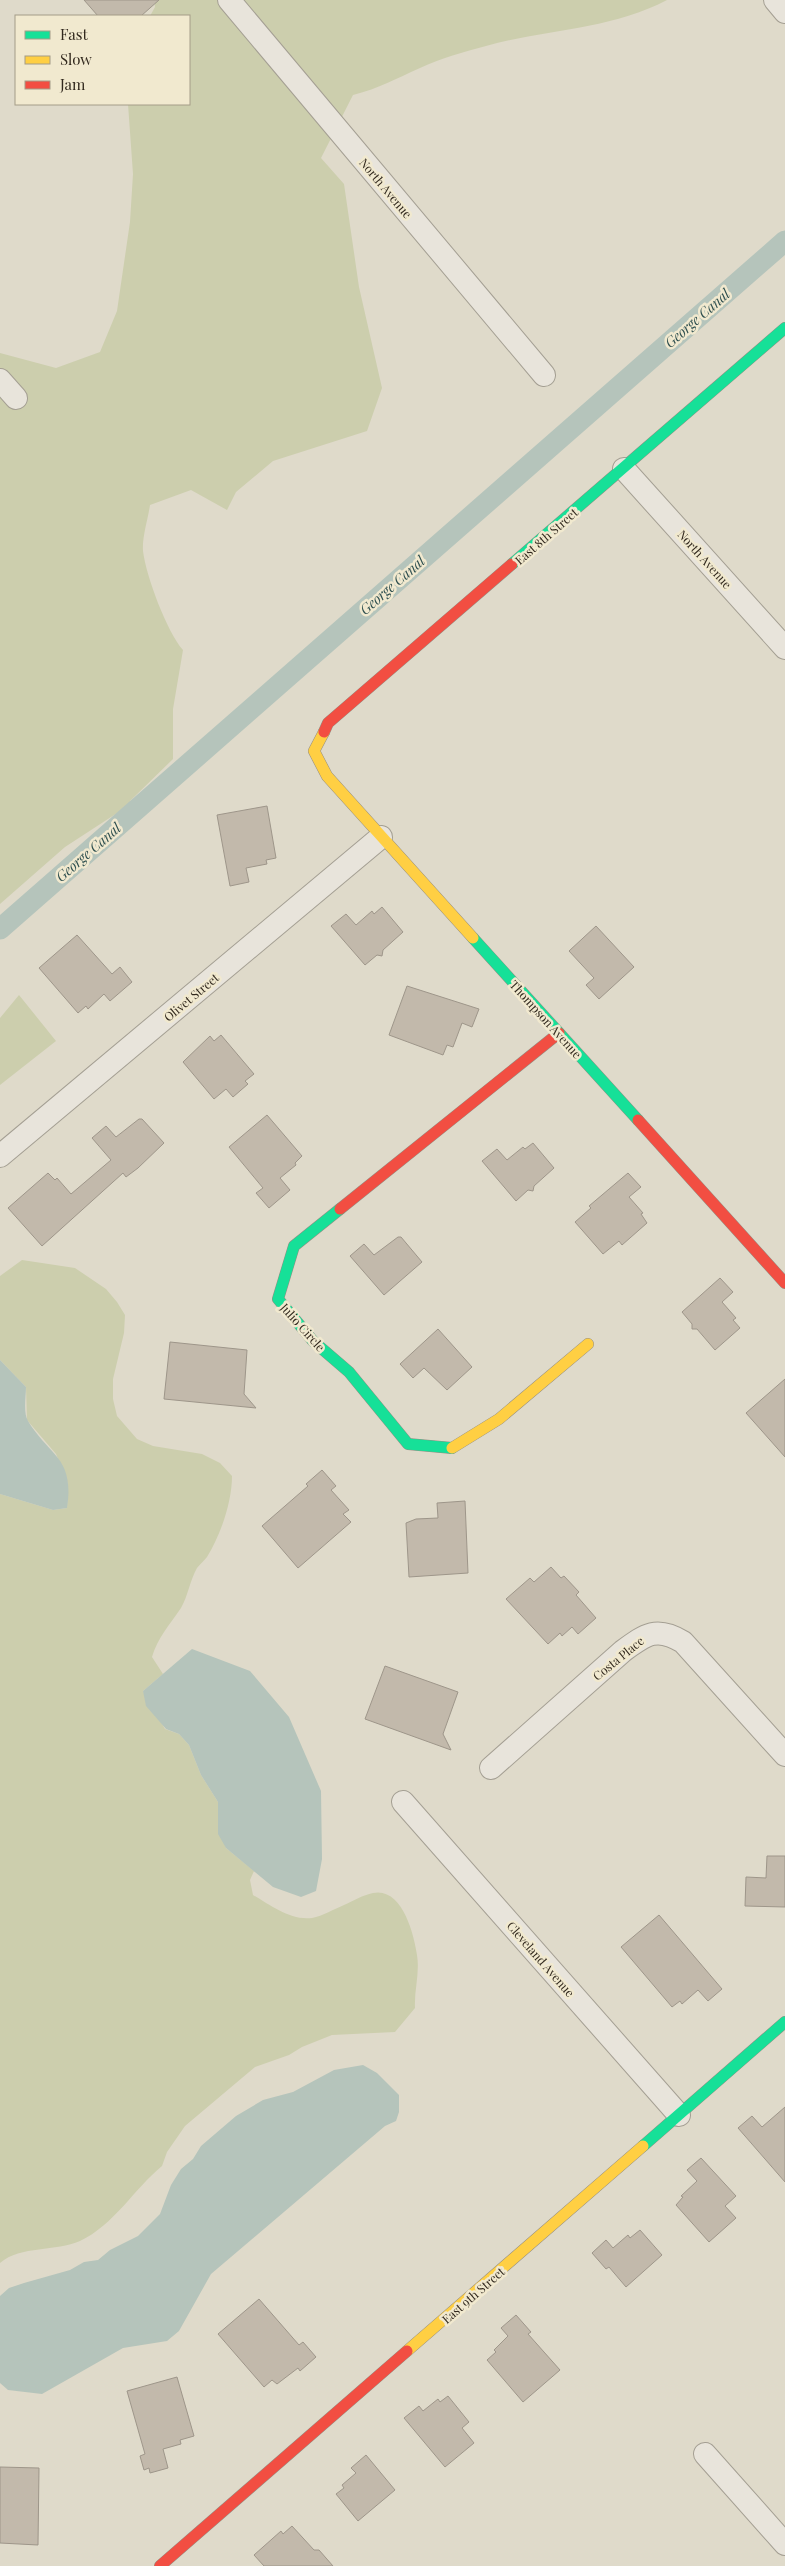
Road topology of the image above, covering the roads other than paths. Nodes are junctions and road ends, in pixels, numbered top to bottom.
1 (229, 0) edge
2 (775, 0) edge
3 (785, 12) edge
4 (785, 328) edge
5 (544, 375) dead end
6 (0, 380) edge
7 (16, 398) dead end
8 (624, 469) junction
9 (785, 648) edge
10 (314, 751) joint
11 (381, 837) junction
12 (559, 1033) junction
13 (0, 1156) edge
14 (785, 1283) edge
15 (588, 1344) dead end
16 (785, 1755) edge
17 (491, 1768) dead end
18 (403, 1802) dead end
19 (785, 2022) edge
20 (678, 2115) junction
21 (705, 2454) dead end
22 (785, 2544) edge
23 (160, 2566) edge

1 - 5 street, North Avenue
2 - 3 street
4 - 8 street, East 8th Street
6 - 7 street
8 - 9 street, North Avenue
8 - 10 street, East 8th Street
10 - 11 street, Thompson Avenue
11 - 12 street, Thompson Avenue
11 - 13 street, Olivet Street
12 - 14 street, Thompson Avenue
12 - 15 street, Julio Circle
16 - 17 street, Costa Place
18 - 20 street, Cleveland Avenue
19 - 20 street, East 9th Street
20 - 23 street, East 9th Street
21 - 22 street

